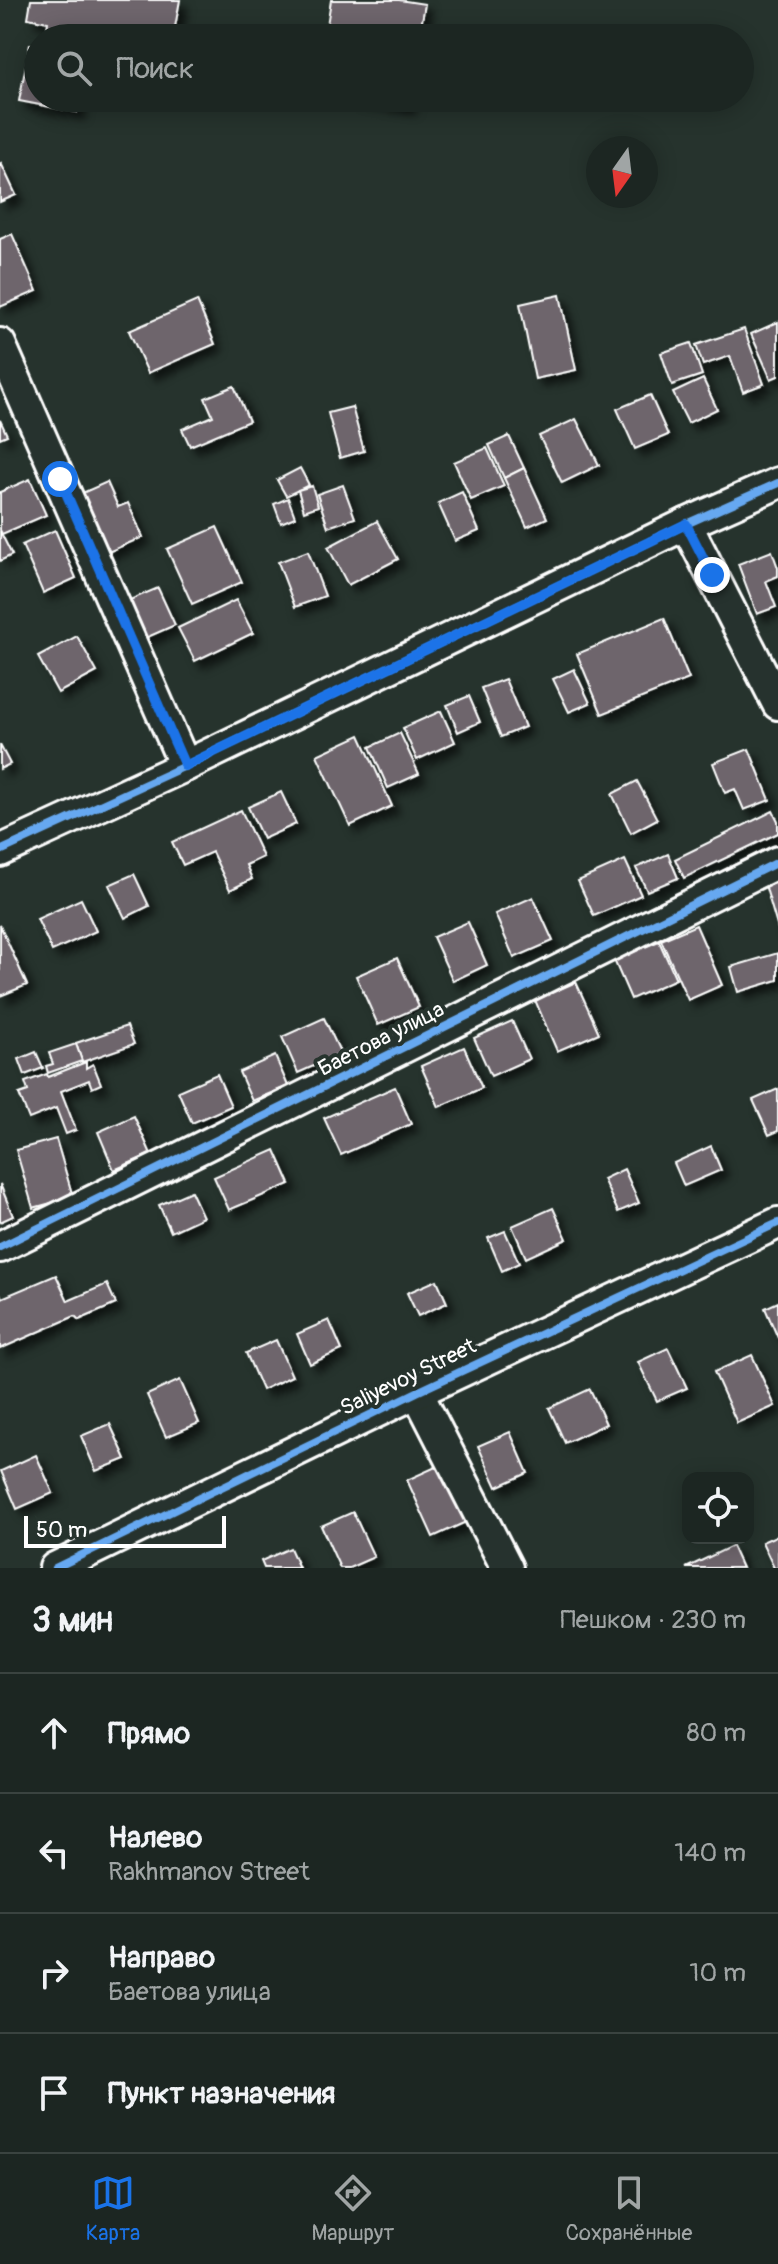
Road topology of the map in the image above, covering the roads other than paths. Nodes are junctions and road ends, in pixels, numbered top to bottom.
1 (3, 359) edge
2 (778, 483) edge
3 (686, 524) junction
4 (778, 704) edge
5 (185, 766) junction
6 (0, 851) edge
7 (778, 862) edge
8 (778, 1223) edge
9 (0, 1247) edge
10 (417, 1392) junction
11 (55, 1568) edge
12 (507, 1568) edge

1 - 5 street
2 - 3 street
3 - 4 street
3 - 5 street
5 - 6 street
7 - 9 street, Баетова улица
8 - 10 street, Saliyevoy Street
10 - 11 street, Saliyevoy Street
10 - 12 street

